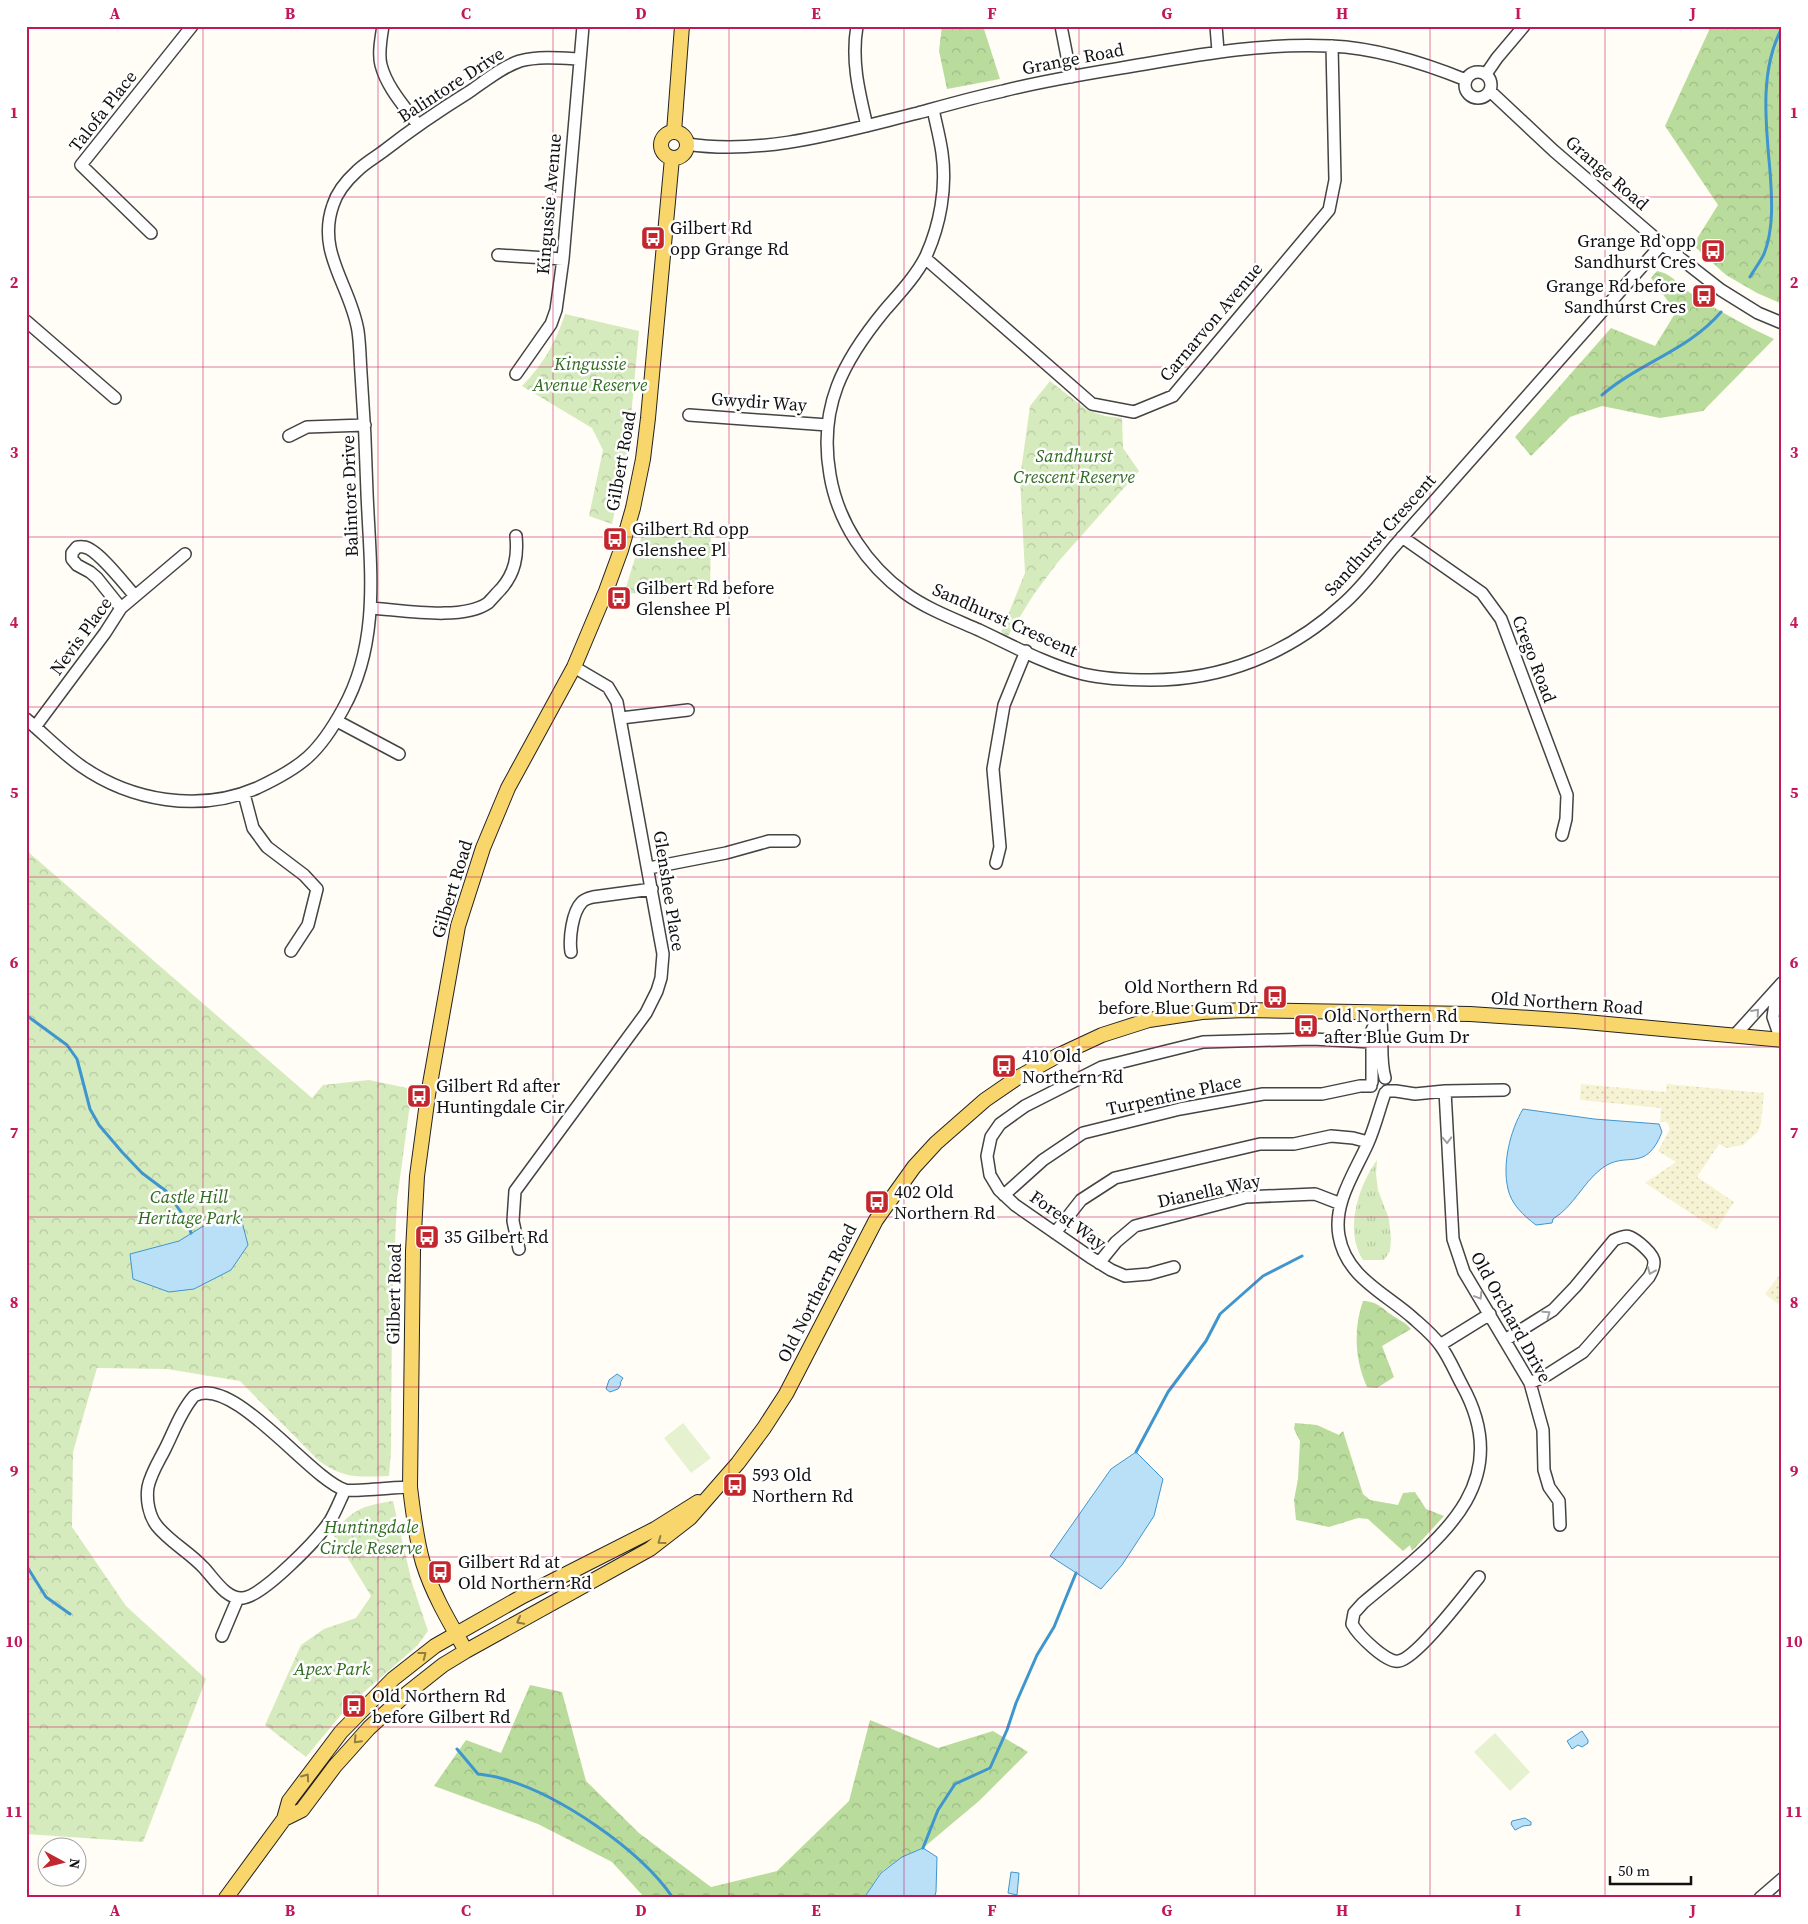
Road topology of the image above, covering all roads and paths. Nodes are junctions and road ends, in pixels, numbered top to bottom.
1 (192, 26) edge
2 (383, 26) edge
3 (583, 26) edge
4 (682, 26) edge
5 (857, 26) edge
6 (1061, 26) edge
7 (1216, 26) edge
8 (1524, 26) edge
9 (1332, 46) junction
10 (1218, 51) junction
11 (580, 59) junction
12 (1486, 74) junction
13 (1071, 77) junction
14 (1466, 80) junction
15 (1490, 91) junction
16 (933, 109) junction
17 (418, 125) junction
18 (867, 126) junction
19 (674, 132) junction
20 (687, 144) junction
21 (672, 158) junction
22 (151, 233) dead end
23 (1662, 244) junction
24 (498, 255) dead end
25 (925, 258) junction
26 (563, 259) junction
27 (26, 321) edge
28 (1782, 323) edge
29 (516, 374) dead end
30 (115, 398) dead end
31 (689, 414) dead end
32 (365, 425) junction
33 (828, 425) junction
34 (289, 436) dead end
35 (516, 536) dead end
36 (1402, 537) junction
37 (185, 554) dead end
38 (135, 596) junction
39 (121, 608) junction
40 (371, 608) junction
41 (1026, 651) junction
42 (574, 667) junction
43 (688, 710) dead end
44 (621, 718) junction
45 (26, 719) edge
46 (336, 721) junction
47 (35, 727) junction
48 (399, 754) dead end
49 (244, 794) junction
50 (1562, 835) dead end
51 (794, 841) dead end
52 (996, 863) dead end
53 (648, 868) junction
54 (652, 889) junction
55 (291, 951) dead end
56 (571, 952) dead end
57 (1779, 985) edge
58 (1380, 1013) junction
59 (1734, 1035) junction
60 (1781, 1040) edge
61 (1372, 1042) junction
62 (1383, 1088) junction
63 (1504, 1090) dead end
64 (1445, 1091) junction
65 (1368, 1142) junction
66 (1004, 1195) junction
67 (1341, 1204) junction
68 (1055, 1232) junction
69 (519, 1249) dead end
70 (1099, 1263) junction
71 (1174, 1267) dead end
72 (1490, 1314) junction
73 (1505, 1340) junction
74 (1440, 1345) junction
75 (1530, 1383) junction
76 (410, 1487) junction
77 (346, 1490) junction
78 (709, 1496) junction
79 (1560, 1525) dead end
80 (1479, 1577) dead end
81 (238, 1598) junction
82 (456, 1633) junction
83 (222, 1636) dead end
84 (466, 1651) junction
85 (284, 1819) junction
86 (1782, 1878) edge
87 (226, 1898) edge
88 (1760, 1898) edge

1 - 22 street, Talofa Place
2 - 17 street
3 - 11 street, Kingussie Avenue
4 - 19 main road
5 - 18 street
6 - 13 street
7 - 10 street
8 - 12 street
9 - 10 street, Grange Road
9 - 14 street, Grange Road
9 - 25 street, Carnarvon Avenue
10 - 13 street, Grange Road
11 - 17 street, Balintore Drive
11 - 26 street, Kingussie Avenue
12 - 14 street
12 - 15 street
13 - 16 street, Grange Road
14 - 15 street
15 - 23 street, Grange Road
16 - 18 street, Grange Road
16 - 25 street, Sandhurst Crescent
17 - 32 street, Balintore Drive
18 - 20 street, Grange Road
19 - 20 main road
19 - 21 main road
20 - 21 main road
21 - 42 main road, Gilbert Road
23 - 28 street, Grange Road
23 - 36 street, Sandhurst Crescent
24 - 26 street
25 - 33 street, Sandhurst Crescent
26 - 29 street, Kingussie Avenue
27 - 30 street
31 - 33 street, Gwydir Way
32 - 34 street
32 - 40 street, Balintore Drive
33 - 41 street, Sandhurst Crescent
35 - 40 street
36 - 41 street, Sandhurst Crescent
36 - 50 street, Crego Road
37 - 38 street, Nevis Place
38 - 39 street, Nevis Place
38 - 39 street
39 - 47 street, Nevis Place
40 - 46 street, Balintore Drive
41 - 52 street
42 - 44 street, Glenshee Place
42 - 76 main road, Gilbert Road
43 - 44 street
44 - 53 street, Glenshee Place
45 - 47 street, Balintore Drive
46 - 48 street
46 - 49 street, Balintore Drive
47 - 49 street, Balintore Drive
49 - 55 street
51 - 53 street
53 - 54 street, Glenshee Place
54 - 56 street
54 - 69 street, Glenshee Place
59 -> 57 street
57 - 60 street
58 - 59 main road, Old Northern Road
58 - 61 street
58 - 62 street
58 - 78 main road, Old Northern Road
59 - 60 main road, Old Northern Road
61 - 62 street
61 - 66 street, Forest Way
62 - 64 street, Turpentine Place
62 - 65 street
62 - 66 street, Turpentine Place
63 - 64 street, Turpentine Place
64 -> 72 street, Old Orchard Drive
65 - 67 street
65 - 68 street
66 - 68 street, Forest Way
67 - 70 street, Dianella Way
67 - 74 street
68 - 70 street, Forest Way
70 - 71 street, Forest Way
72 - 73 street, Old Orchard Drive
72 - 74 street
73 - 75 street, Old Orchard Drive
73 -> 75 street
74 - 80 street
75 - 79 street, Old Orchard Drive
76 - 77 street
76 - 82 main road, Gilbert Road
77 - 81 street
77 - 81 street
78 - 82 main road, Old Northern Road
78 -> 84 main road, Old Northern Road
81 - 83 street
82 - 84 main road, Gilbert Road
85 -> 82 main road, Old Northern Road
84 -> 85 main road, Old Northern Road
85 - 87 main road, Old Northern Road
86 - 88 street

